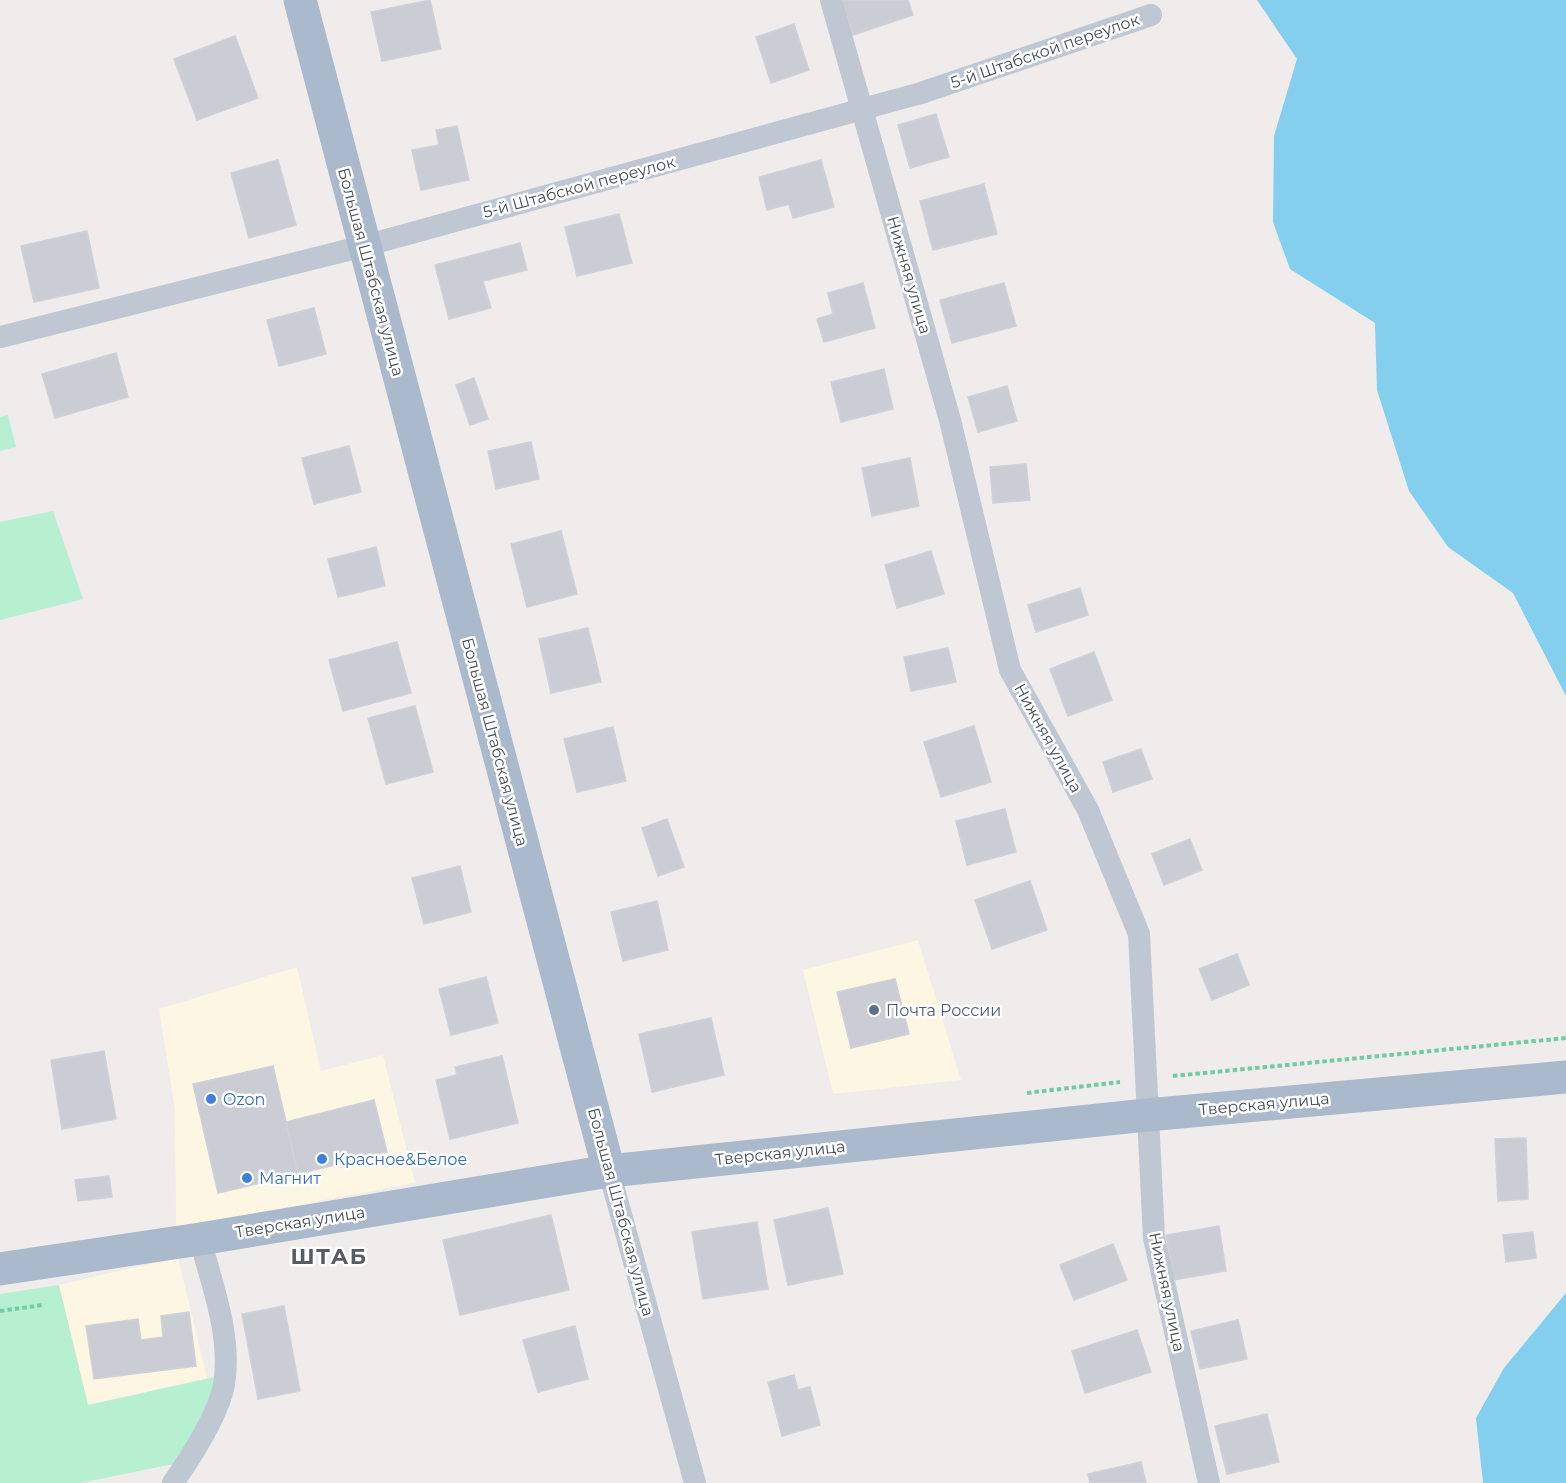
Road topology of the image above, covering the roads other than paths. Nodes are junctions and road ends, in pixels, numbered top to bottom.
1 (300, 0) edge
2 (831, 0) edge
3 (1151, 15) dead end
4 (863, 109) junction
5 (364, 246) junction
6 (0, 337) edge
7 (1566, 1077) edge
8 (1147, 1115) junction
9 (609, 1171) junction
10 (200, 1239) junction
11 (0, 1269) edge
12 (172, 1483) edge
13 (695, 1483) edge
14 (1209, 1483) edge

1 - 5 main road, Большая Штабская улица
2 - 4 street, Нижняя улица
3 - 4 street, 5-й Штабской переулок
4 - 5 street, 5-й Штабской переулок
4 - 8 street, Нижняя улица
5 - 6 street, 5-й Штабской переулок
5 - 9 main road, Большая Штабская улица
7 - 8 main road, Тверская улица
8 - 9 main road, Тверская улица
8 - 14 street, Нижняя улица
9 - 10 main road, Тверская улица
9 - 13 street, Большая Штабская улица
10 - 11 main road, Тверская улица
10 - 12 street

